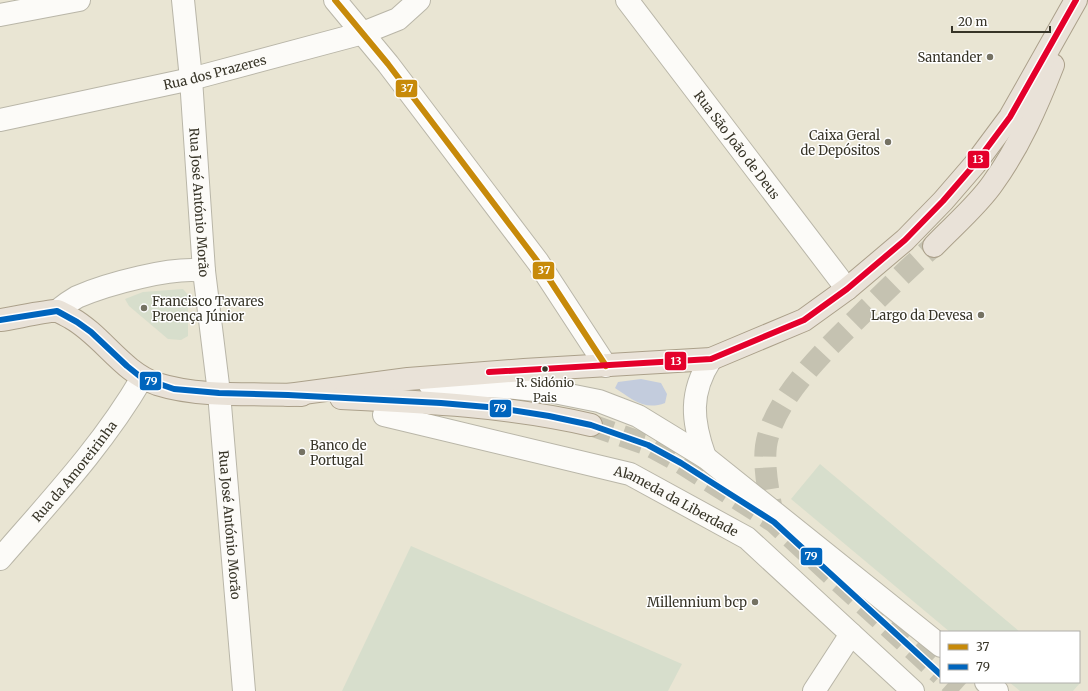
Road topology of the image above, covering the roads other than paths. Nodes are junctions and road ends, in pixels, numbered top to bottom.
1 (79, 0) edge
2 (183, 0) edge
3 (335, 0) edge
4 (419, 0) edge
5 (627, 0) edge
6 (1060, 0) edge
7 (1076, 0) edge
8 (0, 14) edge
9 (1065, 22) junction
10 (363, 33) junction
11 (191, 79) junction
12 (0, 120) edge
13 (934, 246) tunnel mouth
14 (204, 271) junction
15 (847, 289) junction
16 (57, 311) junction
17 (0, 320) edge
18 (711, 359) junction
19 (606, 366) junction
20 (142, 378) junction
21 (219, 393) junction
22 (288, 394) junction
23 (357, 398) junction
24 (384, 415) dead end
25 (591, 425) tunnel mouth
26 (705, 457) junction
27 (0, 559) edge
28 (851, 634) junction
29 (940, 645) edge
30 (881, 661) junction
31 (987, 683) edge
32 (244, 691) edge
33 (814, 691) edge
34 (890, 691) edge
35 (913, 691) edge
36 (997, 691) edge

1 - 8 street
2 - 11 street, Rua José António Morão
3 - 10 street
4 - 10 street, Rua dos Prazeres
5 - 15 street, Rua São João de Deus
6 - 9 main road
7 - 9 main road
9 - 13 main road
9 - 15 main road
10 - 11 street, Rua dos Prazeres
10 - 19 street
11 - 12 street, Rua dos Prazeres
11 - 14 street, Rua José António Morão
14 - 16 street
14 - 21 street, Rua José António Morão
15 - 18 main road
16 - 17 main road
16 - 20 main road
18 - 19 main road
18 - 26 street
19 - 22 main road
20 - 21 main road
20 - 27 street, Rua da Amoreirinha
21 - 22 main road
21 - 32 street, Rua José António Morão
22 - 23 main road
23 - 25 main road
23 - 26 street
24 - 28 street, Alameda da Liberdade
26 - 29 street
28 - 30 street, Alameda da Liberdade
28 - 33 street
30 - 34 street
30 - 35 street, Alameda da Liberdade
31 - 36 street

